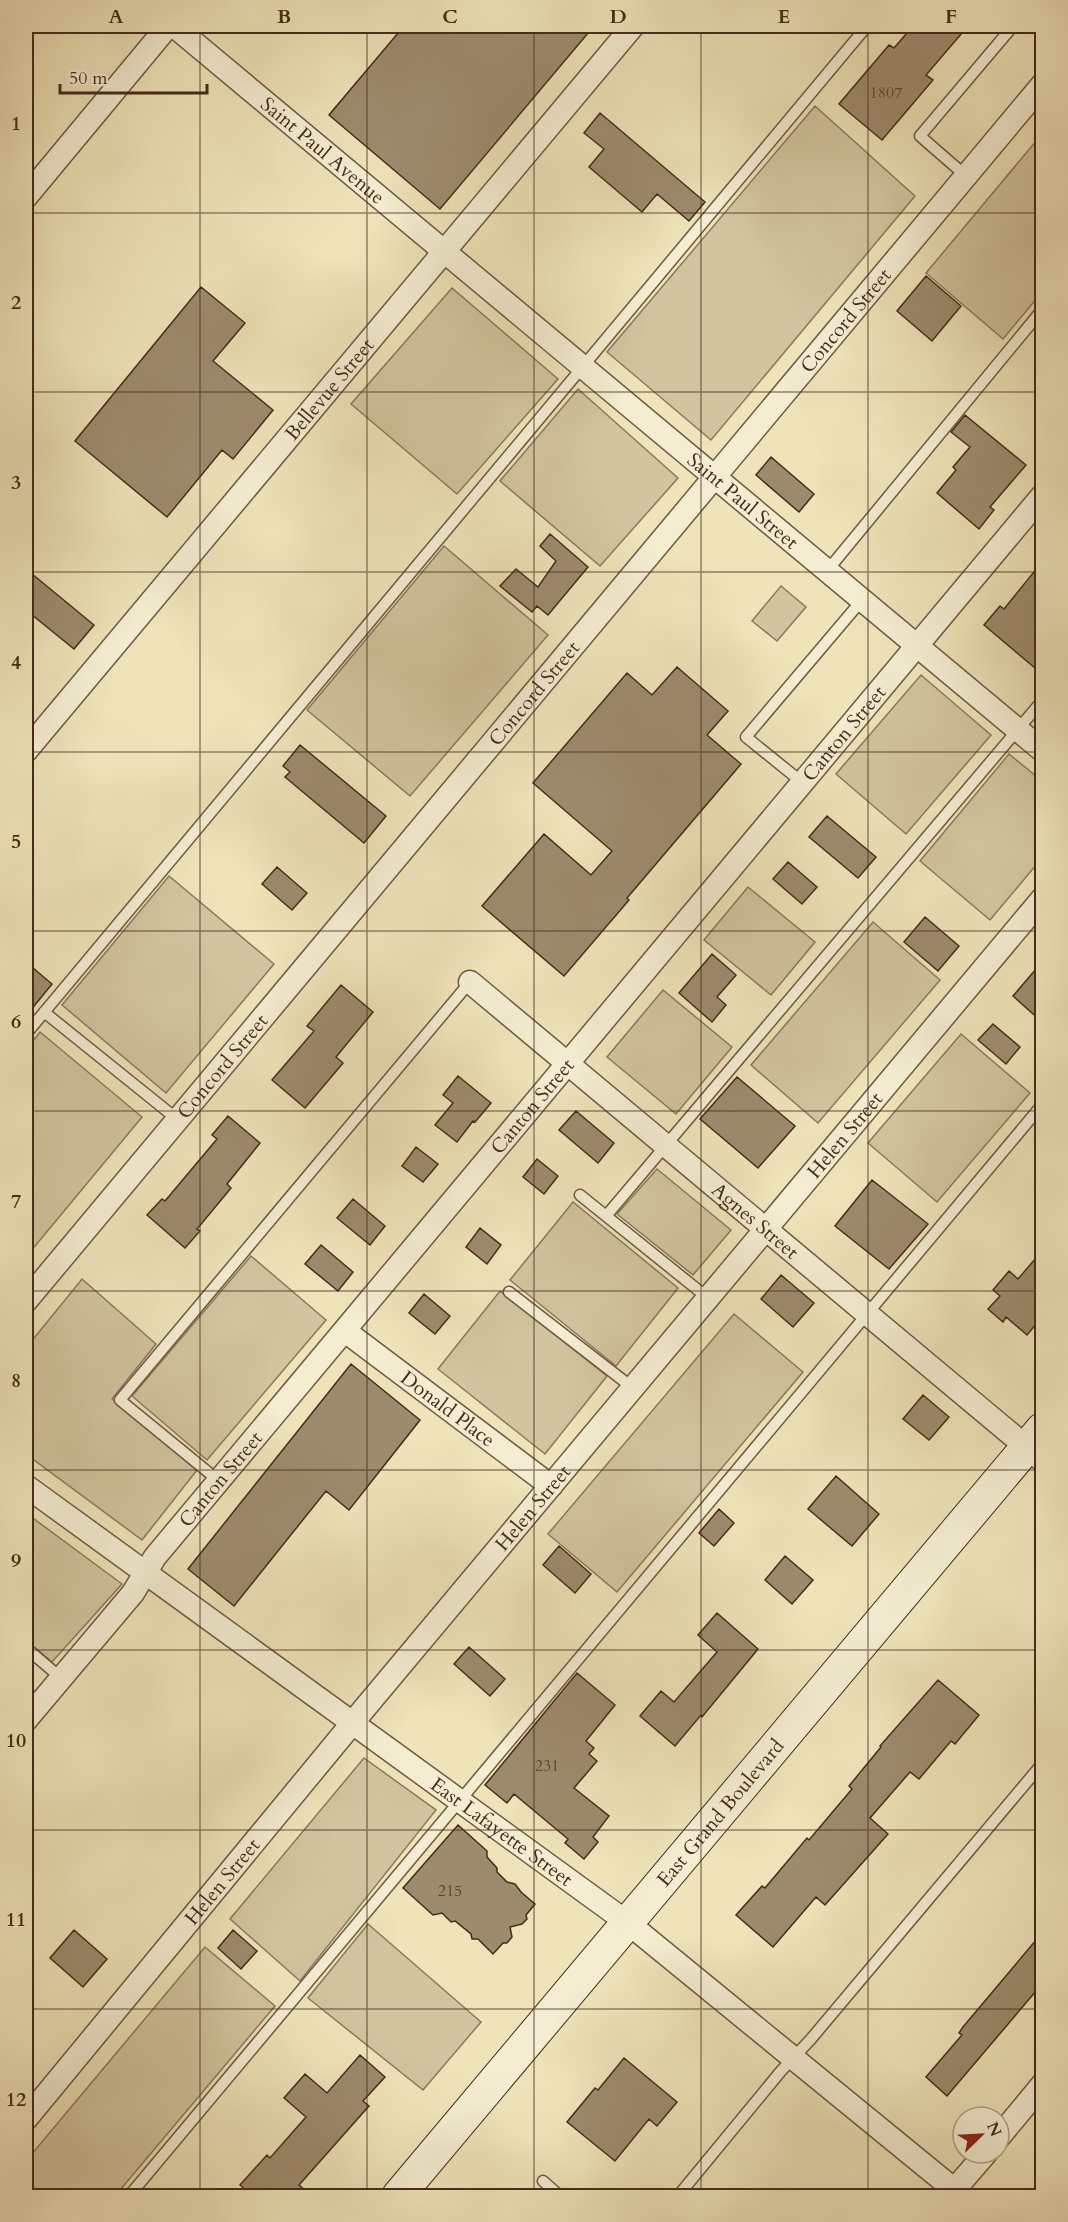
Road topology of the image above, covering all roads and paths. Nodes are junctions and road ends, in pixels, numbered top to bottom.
1 (168, 26) edge
2 (174, 26) edge
3 (633, 26) edge
4 (867, 26) edge
5 (1013, 26) edge
6 (1042, 85) edge
7 (966, 176) junction
8 (26, 197) edge
9 (444, 250) junction
10 (1042, 310) edge
11 (582, 365) junction
12 (715, 477) junction
13 (1042, 496) edge
14 (827, 571) junction
15 (862, 600) junction
16 (917, 645) junction
17 (1042, 701) edge
18 (1018, 730) junction
19 (1042, 750) edge
20 (26, 751) edge
21 (803, 783) junction
22 (1042, 899) edge
23 (470, 982) joint
24 (44, 1012) junction
25 (26, 1034) edge
26 (568, 1064) junction
27 (1042, 1105) edge
28 (177, 1119) junction
29 (666, 1145) junction
30 (580, 1195) dead end
31 (606, 1216) junction
32 (767, 1229) junction
33 (509, 1292) dead end
34 (708, 1298) junction
35 (26, 1301) edge
36 (867, 1313) junction
37 (345, 1331) junction
38 (633, 1388) junction
39 (1038, 1445) edge
40 (219, 1481) junction
41 (26, 1486) edge
42 (551, 1486) junction
43 (146, 1574) junction
44 (26, 1648) edge
45 (61, 1678) junction
46 (26, 1720) edge
47 (354, 1724) junction
48 (1042, 1764) edge
49 (460, 1801) junction
50 (628, 1923) junction
51 (793, 2057) junction
52 (1042, 2085) edge
53 (26, 2119) edge
54 (1011, 2122) edge
55 (977, 2165) edge
56 (543, 2181) dead end
57 (956, 2194) edge
58 (129, 2196) edge
59 (399, 2196) edge
60 (560, 2196) edge
61 (678, 2196) edge

1 - 8 street
2 - 9 street, Saint Paul Avenue
3 - 9 street, Bellevue Street
4 - 11 lane
5 - 7 lane
6 - 7 street, Concord Street
7 - 12 street, Concord Street
9 - 11 street, Saint Paul Street
9 - 20 street, Bellevue Street
10 - 14 lane
11 - 12 street, Saint Paul Street
11 - 24 lane
12 - 14 street, Saint Paul Street
12 - 28 street, Concord Street
13 - 16 street, Canton Street
14 - 15 street, Saint Paul Street
15 - 16 street, Saint Paul Street
15 - 21 lane
16 - 18 street, Saint Paul Street
16 - 21 street, Canton Street
17 - 18 lane
18 - 19 street, Saint Paul Street
18 - 29 lane
21 - 26 street, Canton Street
22 - 32 street, Helen Street
23 - 26 street, Agnes Street
23 - 40 lane
24 - 25 lane
24 - 28 lane
26 - 29 street, Agnes Street
26 - 37 street, Canton Street
27 - 36 lane
28 - 35 street, Concord Street
29 - 31 lane
29 - 32 street, Agnes Street
30 - 31 lane
31 - 34 lane
32 - 34 street, Helen Street
32 - 36 street, Agnes Street
33 - 38 lane
34 - 38 street, Helen Street
36 - 39 street, Agnes Street
36 - 49 lane
37 - 40 street, Canton Street
37 - 42 street, Donald Place
38 - 42 street, Helen Street
39 - 50 main road, East Grand Boulevard
40 - 43 street, Canton Street
41 - 43 street, East Lafayette Street
42 - 47 street, Helen Street
43 - 45 street, Canton Street
43 - 47 street, East Lafayette Street
44 - 45 lane
45 - 46 street, Canton Street
47 - 49 street, East Lafayette Street
47 - 53 street, Helen Street
48 - 51 lane
49 - 50 street, East Lafayette Street
49 - 58 lane
50 - 51 street, East Lafayette Street
50 - 59 main road, East Grand Boulevard
51 - 57 street, East Lafayette Street
51 - 61 lane
52 - 54 street
55 - 57 street
56 - 60 lane

